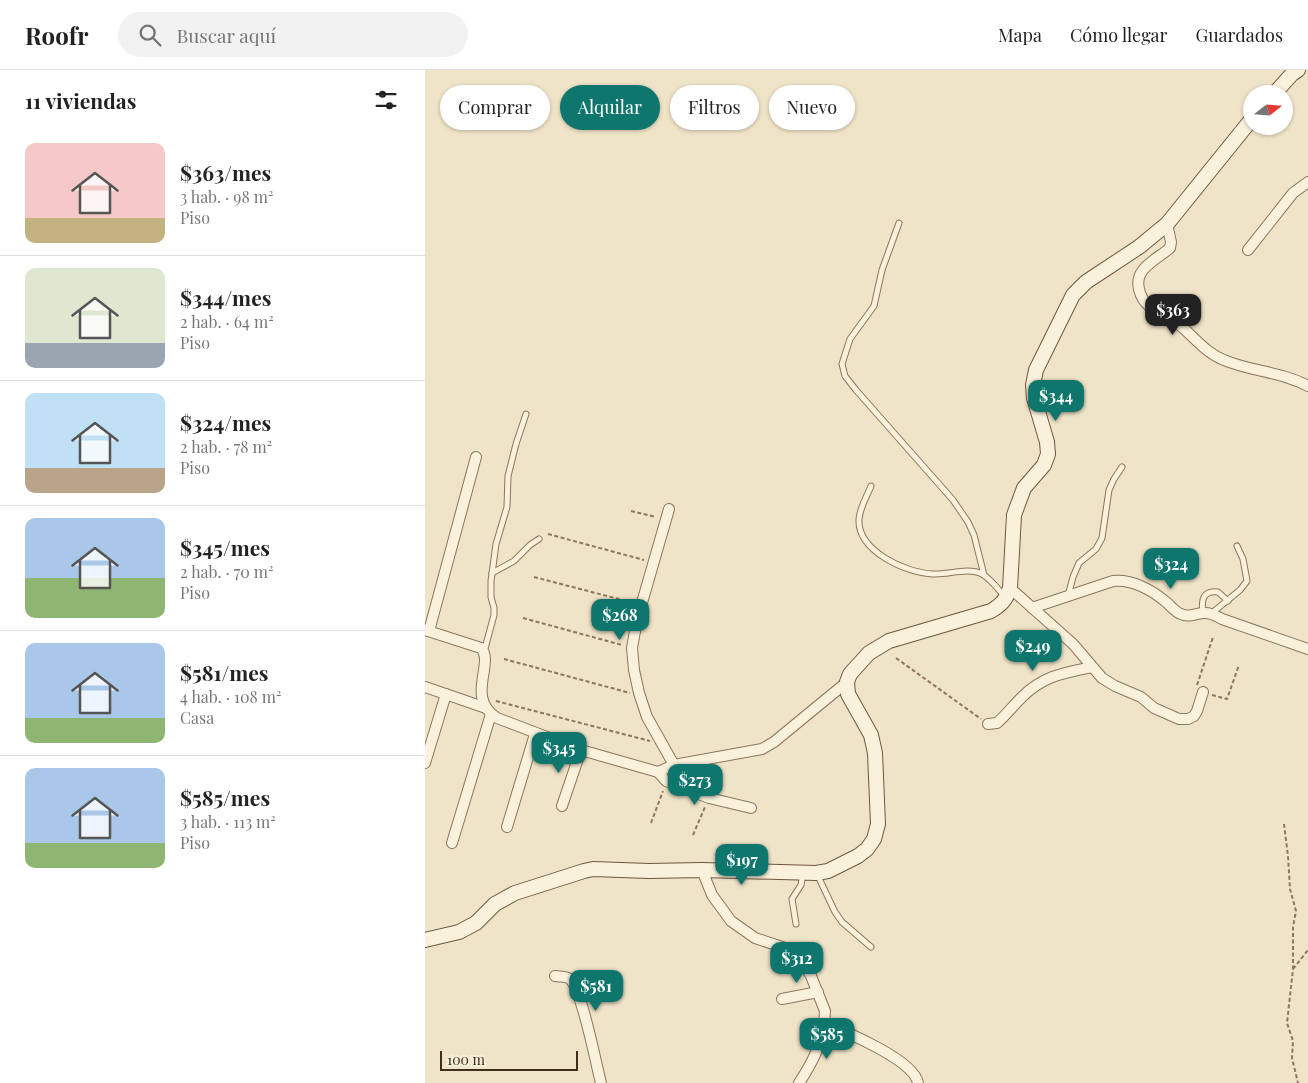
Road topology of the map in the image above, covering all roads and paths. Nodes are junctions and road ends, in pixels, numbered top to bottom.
1 (1298, 70) edge
2 (1282, 85) edge
3 (1243, 130) edge
4 (1308, 182) edge
5 (899, 223) dead end
6 (1167, 224) junction
7 (1248, 250) dead end
8 (1308, 386) edge
9 (526, 414) dead end
10 (476, 457) dead end
11 (1122, 467) dead end
12 (871, 486) dead end
13 (631, 511) dead end
14 (668, 514) joint
15 (548, 534) dead end
16 (539, 539) dead end
17 (1237, 546) dead end
18 (653, 562) junction
19 (492, 573) junction
20 (984, 576) junction
21 (534, 577) dead end
22 (1008, 593) junction
23 (1068, 596) junction
24 (1227, 601) junction
25 (641, 605) junction
26 (1032, 608) junction
27 (1207, 613) junction
28 (523, 618) dead end
29 (427, 630) edge
30 (1213, 637) dead end
31 (632, 648) junction
32 (1308, 649) edge
33 (484, 652) junction
34 (895, 658) dead end
35 (504, 659) dead end
36 (1239, 665) dead end
37 (1092, 667) junction
38 (847, 682) junction
39 (425, 687) edge
40 (1203, 692) junction
41 (446, 694) junction
42 (640, 695) junction
43 (496, 701) dead end
44 (488, 711) junction
45 (988, 724) joint
46 (535, 734) junction
47 (662, 744) junction
48 (581, 750) junction
49 (425, 763) edge
50 (674, 766) junction
51 (658, 772) junction
52 (666, 781) junction
53 (709, 798) junction
54 (562, 806) dead end
55 (751, 808) dead end
56 (651, 823) dead end
57 (1284, 824) dead end
58 (507, 827) dead end
59 (693, 835) dead end
60 (452, 843) dead end
61 (701, 870) junction
62 (810, 873) junction
63 (796, 924) dead end
64 (425, 940) edge
65 (871, 947) dead end
66 (1308, 950) edge
67 (1293, 969) junction
68 (555, 976) dead end
69 (818, 992) junction
70 (782, 999) dead end
71 (824, 1024) junction
72 (601, 1083) edge
73 (799, 1083) edge
74 (918, 1083) edge
75 (1298, 1083) edge

1 - 2 street
3 - 6 street
4 - 7 street
5 - 20 lane
6 - 8 street
6 - 22 street
9 - 19 lane
10 - 29 street
11 - 23 lane
12 - 20 lane
13 - 14 path
14 - 18 street
15 - 18 path
16 - 19 lane
17 - 24 lane
18 - 25 street
19 - 33 lane
20 - 22 lane
21 - 25 path
22 - 26 street
22 - 38 street
23 - 26 street
23 - 27 street
24 - 27 lane
24 - 27 lane
25 - 31 street
26 - 37 street
27 - 32 street
28 - 31 path
29 - 33 street
30 - 40 path
31 - 42 street
33 - 44 street
34 - 45 path
35 - 42 path
36 - 40 path
37 - 40 street
37 - 45 street
38 - 50 street
38 - 62 street
39 - 41 street
41 - 44 street
41 - 49 street
42 - 47 street
43 - 47 path
44 - 46 street
44 - 60 street
46 - 48 street
46 - 58 street
47 - 50 street
48 - 51 street
48 - 54 street
50 - 51 street
51 - 52 street
52 - 53 street
52 - 56 path
53 - 55 street
53 - 59 path
57 - 67 path
61 - 62 street
61 - 64 street
61 - 69 street
62 - 63 lane
62 - 65 lane
66 - 67 path
67 - 75 path
68 - 72 street
69 - 70 street
69 - 71 street
71 - 73 street
71 - 74 street

